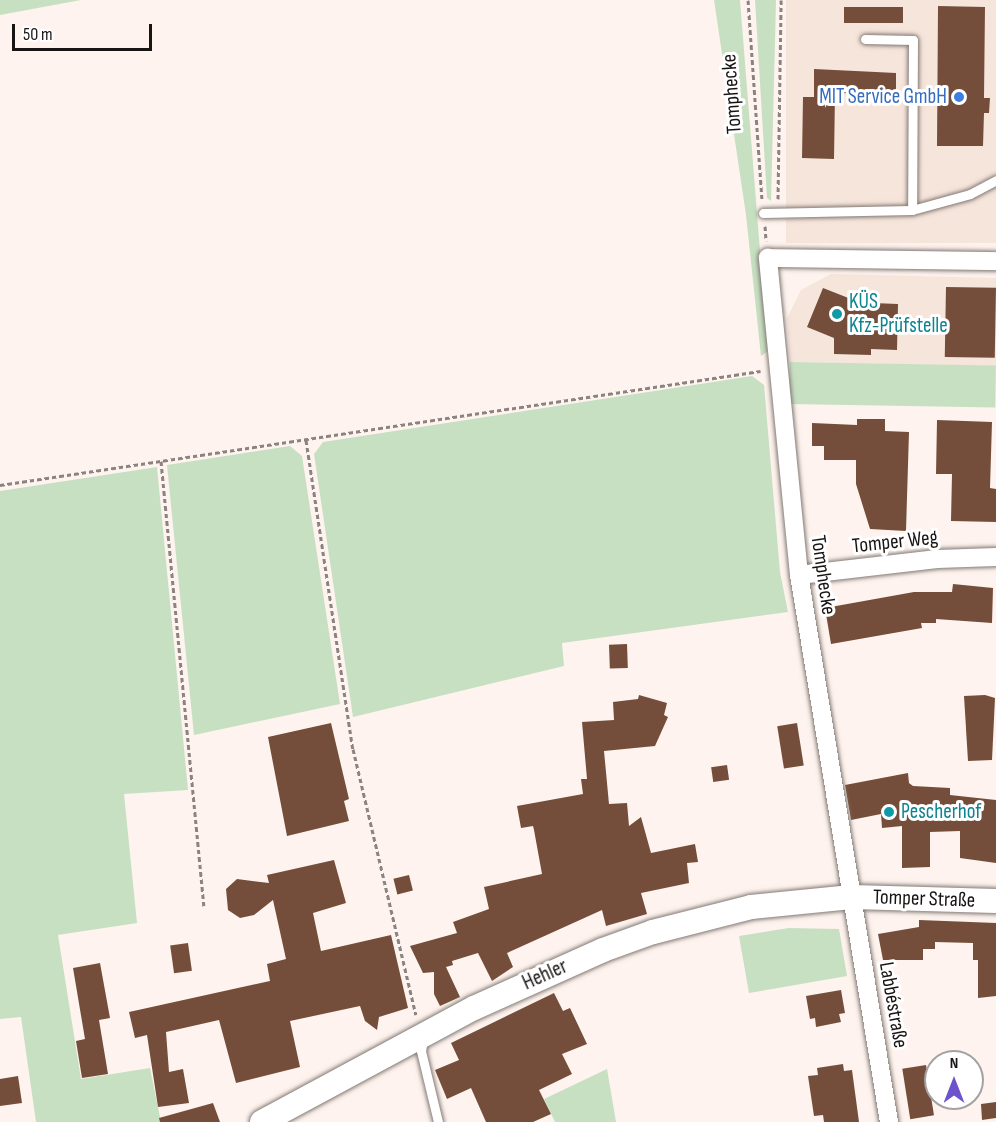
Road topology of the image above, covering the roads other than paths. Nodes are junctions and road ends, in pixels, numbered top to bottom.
1 (865, 39) dead end
2 (996, 180) edge
3 (912, 210) junction
4 (767, 214) road end
5 (996, 261) edge
6 (996, 557) edge
7 (799, 575) junction
8 (852, 897) junction
9 (996, 902) edge
10 (423, 1035) junction
11 (262, 1122) edge
12 (438, 1122) edge
13 (889, 1122) edge

1 - 3 lane
2 - 3 lane
3 - 4 lane
5 - 7 street, Tomphecke
6 - 7 street, Tomper Weg
7 - 8 street, Tomphecke
8 - 9 main road, Tomper Straße
8 - 10 main road, Hehler
8 - 13 street, Labbéstraße
10 - 11 main road, Hehler
10 - 12 lane

